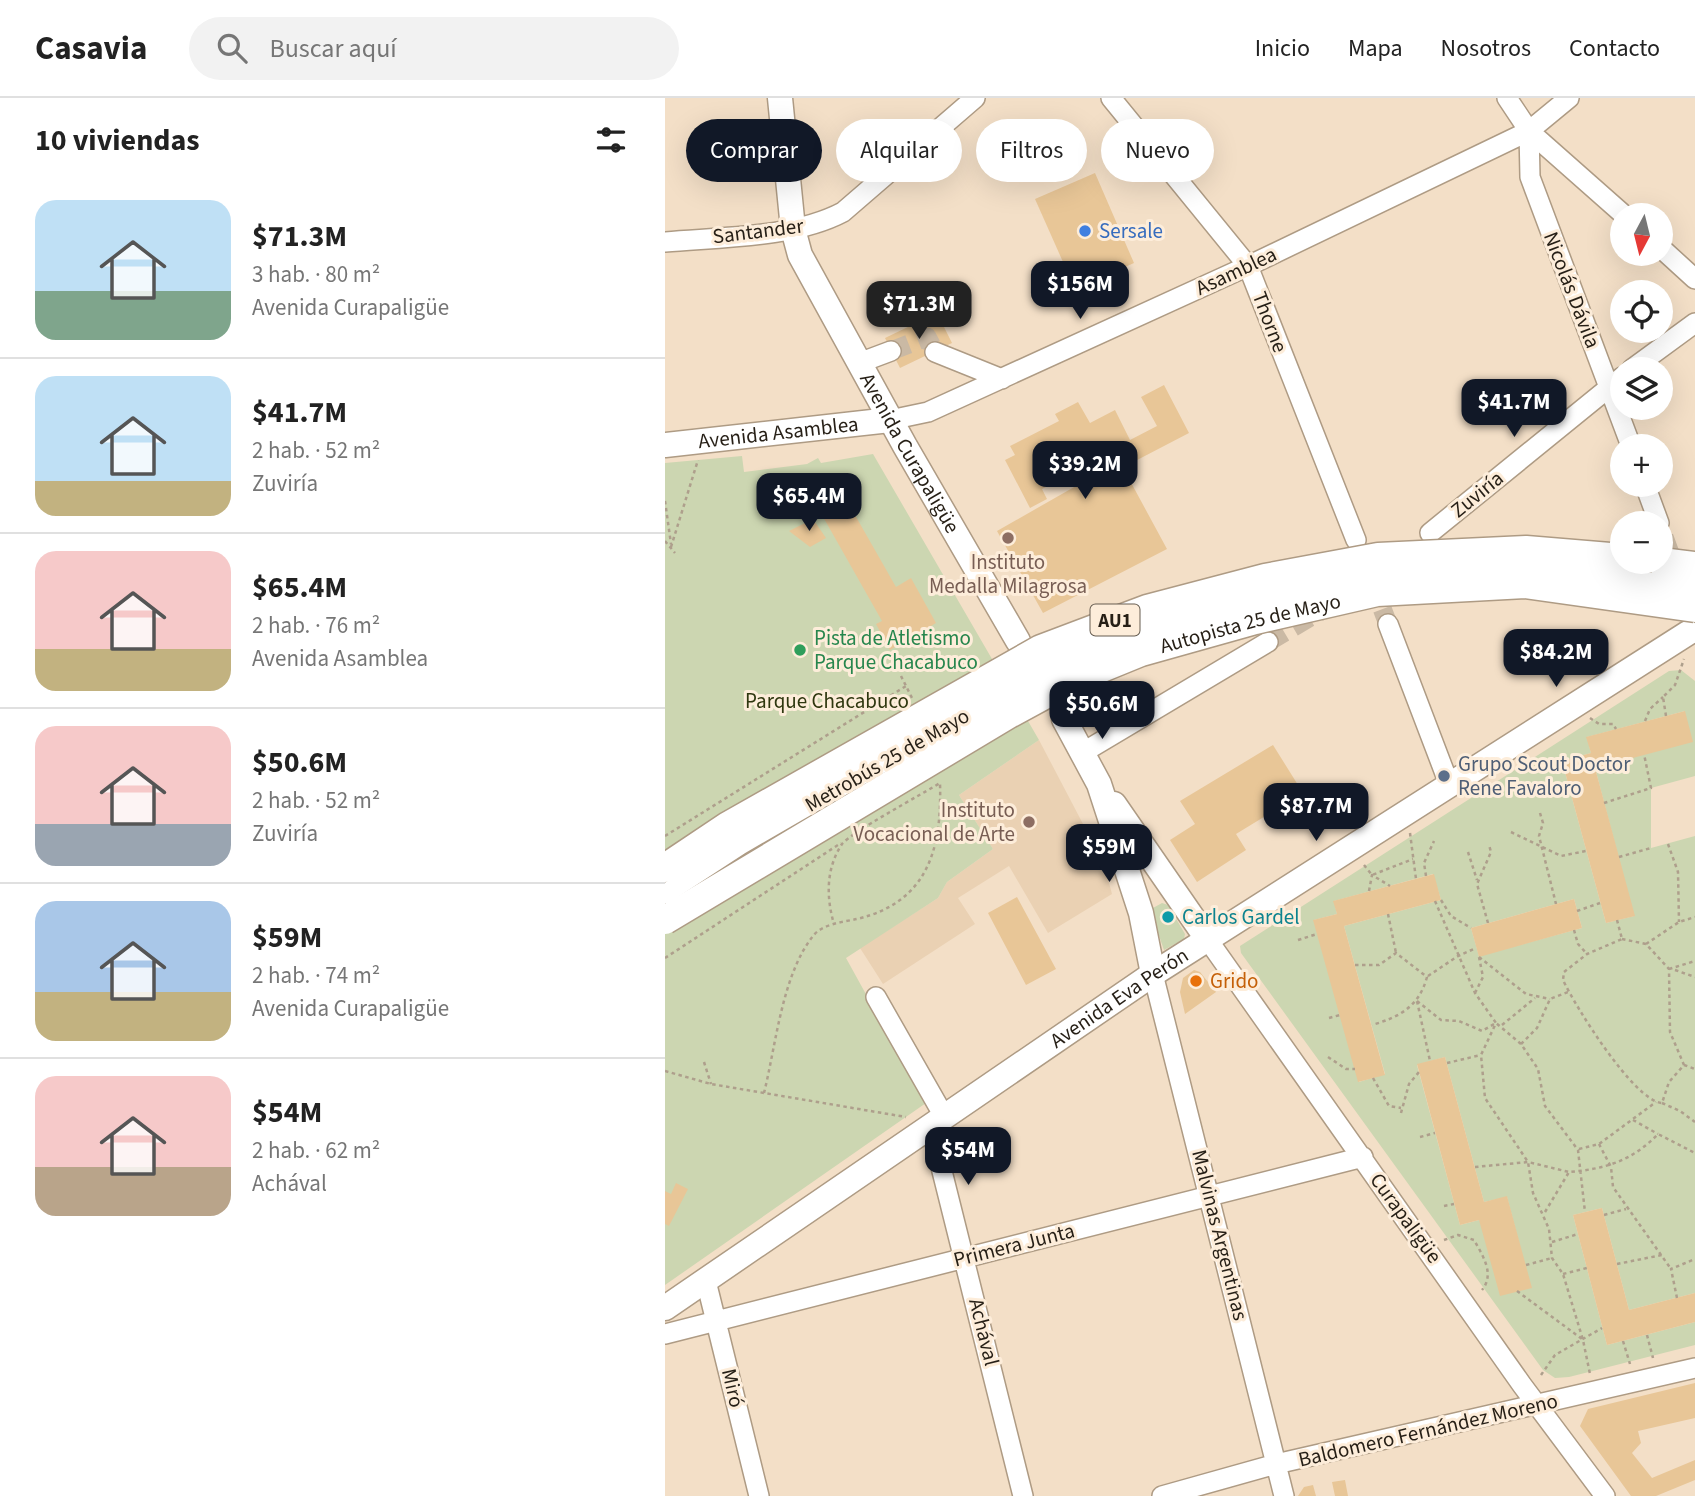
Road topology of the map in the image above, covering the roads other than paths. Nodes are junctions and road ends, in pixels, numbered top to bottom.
1 (780, 98) edge
2 (975, 98) edge
3 (1111, 98) edge
4 (1507, 98) edge
5 (1569, 98) edge
6 (1529, 131) junction
7 (1610, 203) edge
8 (793, 229) junction
9 (665, 243) edge
10 (1673, 259) edge
11 (1248, 266) junction
12 (1695, 279) edge
13 (1695, 323) edge
14 (891, 351) tunnel mouth
15 (935, 352) tunnel mouth
16 (1648, 357) edge
17 (859, 363) junction
18 (1610, 368) edge
19 (1002, 379) junction
20 (1610, 387) edge
21 (890, 420) junction
22 (665, 445) edge
23 (1430, 533) dead end
24 (1356, 540) dead end
25 (1673, 548) edge
26 (1610, 557) edge
27 (1695, 566) edge
28 (1695, 587) edge
29 (1388, 624) tunnel mouth
30 (1689, 632) edge
31 (1018, 641) dead end
32 (1268, 642) tunnel mouth
33 (1064, 719) dead end
34 (1082, 753) junction
35 (1099, 784) junction
36 (1449, 784) junction
37 (665, 868) edge
38 (665, 894) edge
39 (1178, 896) junction
40 (1141, 913) junction
41 (665, 920) edge
42 (1208, 940) junction
43 (1153, 974) junction
44 (876, 997) dead end
45 (938, 1123) junction
46 (1363, 1157) junction
47 (1210, 1196) junction
48 (966, 1257) junction
49 (706, 1281) junction
50 (665, 1308) edge
51 (717, 1320) junction
52 (665, 1334) edge
53 (1695, 1368) edge
54 (1538, 1406) junction
55 (1276, 1464) junction
56 (759, 1496) edge
57 (1023, 1496) edge
58 (1162, 1496) edge
59 (1284, 1496) edge
60 (1605, 1496) edge

1 - 8 main road, Avenida Curapaligüe
2 - 8 street, Santander
3 - 11 street, Thorne
4 - 6 street
5 - 6 street, Asamblea
6 - 7 street
6 - 11 street, Asamblea
6 - 18 street, Nicolás Dávila
8 - 9 street, Santander
8 - 17 main road, Avenida Curapaligüe
10 - 12 street
11 - 19 street, Asamblea
11 - 24 street, Thorne
13 - 16 street
14 - 17 street
15 - 19 street
17 - 21 main road, Avenida Curapaligüe
19 - 21 street, Asamblea
20 - 23 street, Zuviría
21 - 22 main road, Avenida Asamblea
21 - 31 main road, Avenida Curapaligüe
25 - 27 highway, bridge
26 - 37 highway, Autopista 25 de Mayo / AU1, bridge
28 - 38 street, Metrobús 25 de Mayo, bridge
29 - 36 street
30 - 36 main road, Avenida Eva Perón
30 - 41 highway, Autopista 25 de Mayo / AU1, bridge
32 - 34 street
33 - 34 main road
34 - 35 main road
35 - 39 main road
35 - 40 main road
36 - 42 main road, Avenida Eva Perón
39 - 40 main road
39 - 42 main road
40 - 43 main road
42 - 43 main road, Avenida Eva Perón
42 - 46 street, Curapaligüe
43 - 45 main road, Avenida Eva Perón
43 - 47 street, Malvinas Argentinas
44 - 45 street, Achával
45 - 48 street, Achával
45 - 49 main road, Avenida Eva Perón
46 - 47 street, Primera Junta
46 - 54 street, Curapaligüe
47 - 48 street, Primera Junta
47 - 55 street, Malvinas Argentinas
48 - 51 street, Primera Junta
48 - 57 street, Achával
49 - 50 main road, Avenida Eva Perón
49 - 51 street, Miró
51 - 52 street, Primera Junta
51 - 56 street, Miró
53 - 54 street, Baldomero Fernández Moreno
54 - 55 street, Baldomero Fernández Moreno
54 - 60 street, Curapaligüe
55 - 58 street, Baldomero Fernández Moreno
55 - 59 street, Malvinas Argentinas

